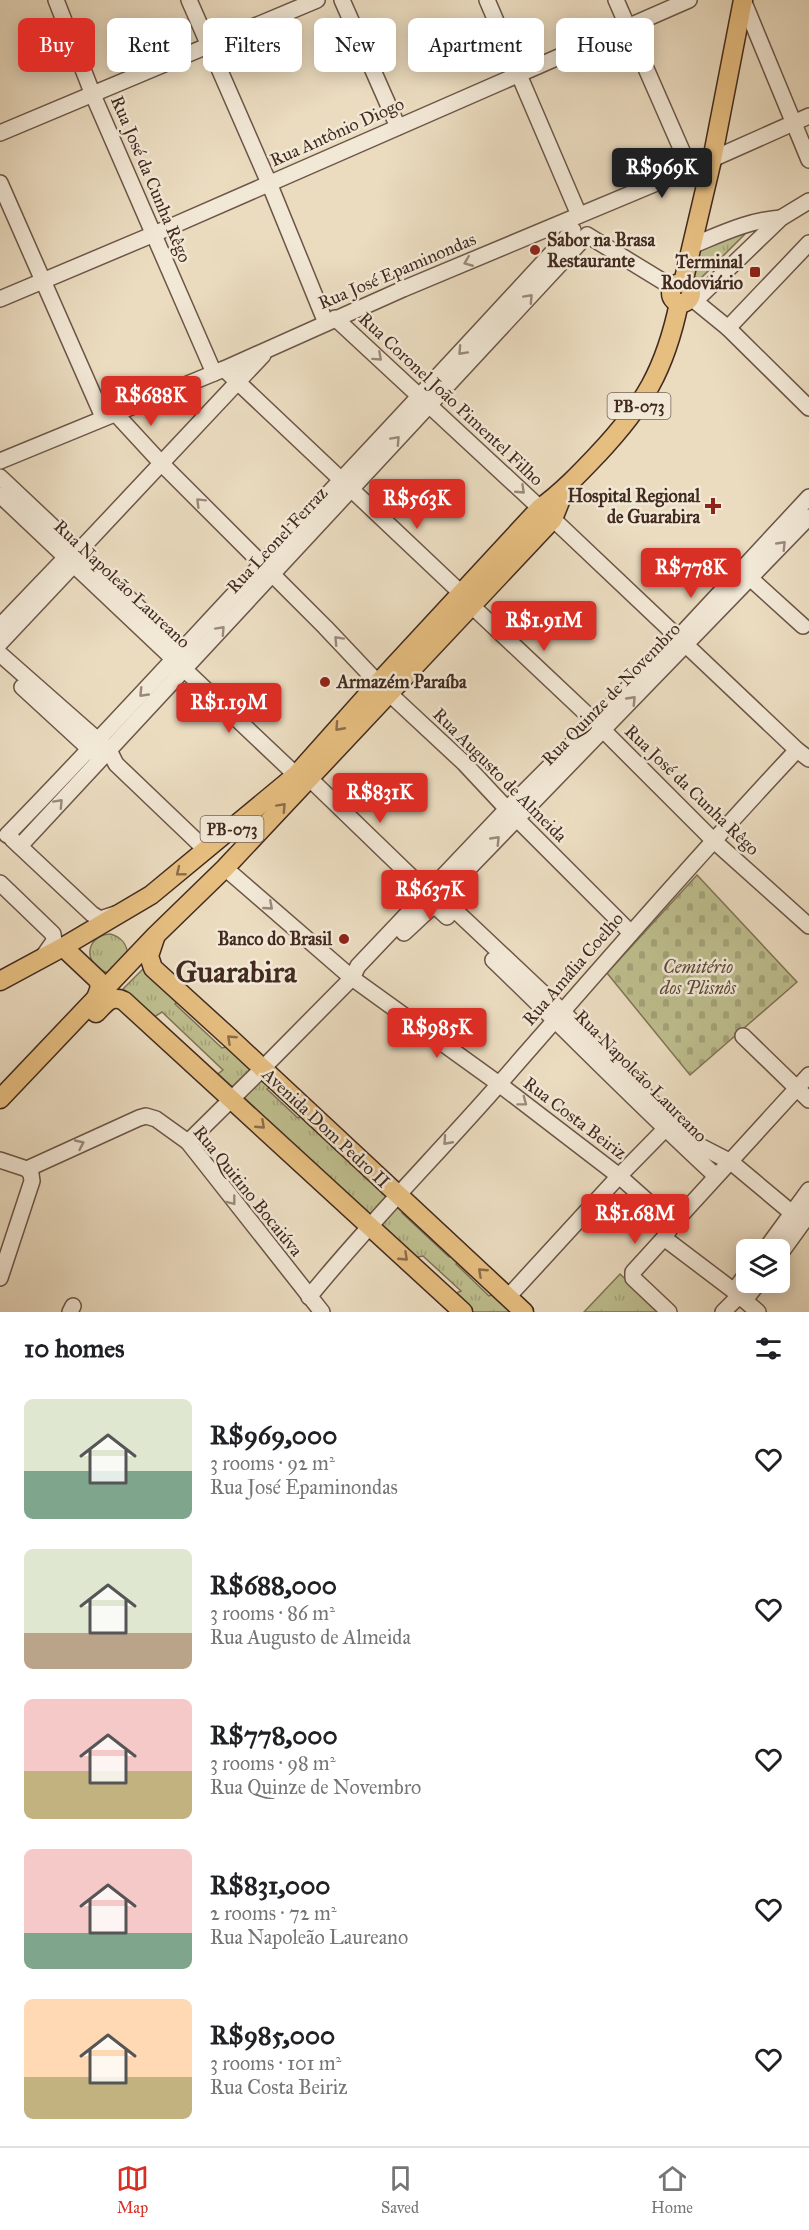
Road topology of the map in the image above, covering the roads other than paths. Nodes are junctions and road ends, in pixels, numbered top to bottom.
1 (56, 0) edge
2 (189, 0) edge
3 (318, 0) edge
4 (342, 0) edge
5 (486, 0) edge
6 (616, 0) edge
7 (689, 0) edge
8 (743, 0) edge
9 (274, 18) edge
10 (624, 18) edge
11 (650, 18) edge
12 (203, 32) edge
13 (203, 48) edge
14 (556, 59) edge
15 (221, 72) edge
16 (647, 72) edge
17 (519, 75) junction
18 (93, 94) junction
19 (809, 116) edge
20 (794, 122) junction
21 (398, 127) junction
22 (0, 133) edge
23 (711, 160) junction
24 (809, 160) edge
25 (690, 169) junction
26 (0, 183) edge
27 (269, 183) junction
28 (809, 201) edge
29 (599, 207) junction
30 (579, 215) junction
31 (781, 218) junction
32 (584, 229) junction
33 (154, 234) junction
34 (809, 243) edge
35 (692, 246) junction
36 (42, 281) junction
37 (684, 294) junction
38 (0, 299) edge
39 (330, 320) junction
40 (728, 328) junction
41 (271, 347) junction
42 (219, 371) junction
43 (236, 381) junction
44 (424, 402) junction
45 (809, 408) edge
46 (109, 415) junction
47 (0, 461) edge
48 (162, 464) junction
49 (0, 477) edge
50 (346, 486) junction
51 (0, 495) edge
52 (809, 498) edge
53 (547, 513) junction
54 (807, 521) edge
55 (74, 556) junction
56 (268, 569) junction
57 (750, 578) junction
58 (466, 600) junction
59 (0, 626) edge
60 (803, 626) dead end
61 (681, 642) junction
62 (0, 643) edge
63 (0, 654) edge
64 (183, 660) junction
65 (0, 666) edge
66 (383, 688) junction
67 (598, 726) junction
68 (99, 750) junction
69 (803, 755) edge
70 (303, 777) junction
71 (512, 814) junction
72 (4, 832) edge
73 (713, 840) junction
74 (20, 846) junction
75 (206, 850) junction
76 (225, 868) junction
77 (0, 883) edge
78 (434, 898) junction
79 (129, 908) junction
80 (809, 926) edge
81 (631, 933) junction
82 (155, 936) junction
83 (63, 947) junction
84 (41, 958) junction
85 (351, 978) junction
86 (0, 981) edge
87 (96, 998) junction
88 (558, 1015) junction
89 (743, 1036) dead end
90 (262, 1070) junction
91 (809, 1075) edge
92 (499, 1084) junction
93 (797, 1089) junction
94 (232, 1098) junction
95 (0, 1099) edge
96 (809, 1100) edge
97 (0, 1114) edge
98 (669, 1125) junction
99 (188, 1142) junction
100 (0, 1160) edge
101 (731, 1162) junction
102 (27, 1169) junction
103 (619, 1176) junction
104 (716, 1176) junction
105 (809, 1190) edge
106 (398, 1194) junction
107 (809, 1207) edge
108 (792, 1213) junction
109 (809, 1214) edge
110 (673, 1224) junction
111 (371, 1226) junction
112 (664, 1238) junction
113 (773, 1239) edge
114 (790, 1240) edge
115 (0, 1278) edge
116 (740, 1293) edge
117 (743, 1293) edge
118 (739, 1296) junction
119 (309, 1297) junction
120 (508, 1297) junction
121 (322, 1312) edge
122 (463, 1312) edge
123 (524, 1312) edge
124 (669, 1312) edge
125 (723, 1312) edge
126 (758, 1312) edge

1 - 18 street, Rua José da Cunha Rêgo
2 - 12 street
3 - 9 street
4 - 21 street
5 - 17 street
6 - 10 street
7 - 11 street, Rua Antônio Diogo
8 - 20 street
8 - 23 main road, PB-073
13 - 18 street
14 - 17 street, Rua Antônio Diogo
15 - 27 street
16 - 25 street
17 - 21 street, Rua Antônio Diogo
17 - 30 street
18 - 22 street
18 - 33 street, Rua José da Cunha Rêgo
19 - 20 street, Rua José Epaminondas
20 - 23 street, Rua José Epaminondas
20 - 24 street
21 - 27 street, Rua Antônio Diogo
23 - 25 street, Rua José Epaminondas
23 - 35 main road, PB-073
25 - 29 street, Rua José Epaminondas
26 - 36 street, Rua Augusto de Almeida
27 - 33 street, Rua Antônio Diogo
27 - 39 street
28 - 31 street
29 - 30 street, Rua José Epaminondas
29 - 32 street
30 - 32 street
30 -> 39 street, Rua José Epaminondas
31 - 35 street
31 - 37 street
32 - 37 street
32 - 44 street, Rua Leonel Ferraz
33 - 36 street, Rua Antônio Diogo
33 - 42 street, Rua José da Cunha Rêgo
34 - 40 street
35 - 37 main road, PB-073
36 - 38 street, Rua Antônio Diogo
36 - 46 street, Rua Augusto de Almeida
37 - 40 street
37 - 53 main road, PB-073
39 - 41 street, Rua José Epaminondas
39 -> 44 street, Rua Coronel João Pimentel Filho
40 - 45 street
41 - 42 street, Rua José Epaminondas
41 - 43 street
42 - 43 street, Rua José da Cunha Rêgo
42 - 46 street, Rua José Epaminondas
43 - 48 street
43 - 50 street, Rua José da Cunha Rêgo
44 - 50 street, Rua Leonel Ferraz
44 -> 53 street, Rua Coronel João Pimentel Filho
46 - 47 street, Rua José Epaminondas
46 - 48 street, Rua Augusto de Almeida
48 - 55 street
56 -> 48 street, Rua Augusto de Almeida
49 - 55 street, Rua Napoleão Laureano
50 - 56 street, Rua Leonel Ferraz
50 - 58 street, Rua José da Cunha Rêgo
51 - 55 street, Rua Napoleão Laureano
52 - 61 street, Rua Quinze de Novembro
53 - 58 main road, PB-073
53 - 61 street, Rua Coronel João Pimentel Filho
57 -> 54 street, Rua Quinze de Novembro
55 - 59 street
55 - 62 street
55 - 64 street, Rua Napoleão Laureano
56 - 64 street, Rua Leonel Ferraz
66 -> 56 street, Rua Augusto de Almeida
57 - 60 street
57 - 61 street, Rua Quinze de Novembro
58 - 66 main road, PB-073
58 - 67 street, Rua José da Cunha Rêgo
61 - 67 street, Rua Quinze de Novembro
61 - 69 street, Rua Coronel João Pimentel Filho
63 - 68 street
64 - 68 street, Rua Leonel Ferraz
64 - 70 street, Rua Napoleão Laureano
65 - 68 street
66 - 70 main road, PB-073
66 - 71 street, Rua Augusto de Almeida
67 - 71 street, Rua Quinze de Novembro
67 - 73 street, Rua José da Cunha Rêgo
68 - 72 street, Rua Leonel Ferraz
74 -> 68 street, Rua Leonel Ferraz
68 - 75 street
69 - 73 street, Rua Amália Coelho
70 - 75 main road, PB-073
76 -> 70 main road, PB-073
70 - 78 street, Rua Napoleão Laureano
71 - 78 street, Rua Quinze de Novembro
71 - 81 street, Rua Augusto de Almeida
72 - 74 street
73 - 80 street, Rua José da Cunha Rêgo
73 - 81 street, Rua Amália Coelho
74 - 79 street
75 - 76 main road
75 -> 79 main road, PB-073
76 - 82 main road, PB-073
76 -> 85 street, Rua Costa Beiriz
77 - 84 street
78 - 85 street, Rua Quinze de Novembro
78 - 88 street, Rua Napoleão Laureano
79 - 83 main road, PB-073
81 - 88 street, Rua Amália Coelho
82 - 87 main road, PB-073
90 -> 82 main road, Avenida Dom Pedro II
83 - 84 main road, PB-073
83 - 87 main road
84 - 86 main road, PB-073
85 - 90 street, Rua Quinze de Novembro
85 - 92 street, Rua Costa Beiriz
87 - 95 main road
88 - 92 street, Rua Amália Coelho
88 - 98 street, Rua Napoleão Laureano
89 - 93 street
90 - 94 street, Rua Quinze de Novembro
90 - 106 main road, Avenida Dom Pedro II
91 - 93 street
92 -> 103 street, Rua Costa Beiriz
92 -> 106 street, Rua Amália Coelho
93 - 96 street
93 - 101 street
94 - 97 main road
94 - 99 street, Rua Quinze de Novembro
94 -> 111 main road
98 - 101 street, Rua Napoleão Laureano
98 - 103 street
98 - 104 street, Rua Napoleão Laureano
102 -> 99 street, Rua Quitino Bocaiúva
99 -> 119 street, Rua Quitino Bocaiúva
100 - 102 street
101 - 104 street
101 - 108 street, Rua Napoleão Laureano
102 - 115 street
103 - 110 street, Rua Costa Beiriz
103 - 120 street
104 - 110 street
105 - 108 street
106 - 111 street, Rua Amália Coelho
120 -> 106 main road, Avenida Dom Pedro II
107 - 108 street
108 - 113 street
109 - 114 street
110 - 112 street
111 - 119 street, Rua Amália Coelho
111 -> 122 main road
112 - 118 street
112 - 124 street
116 - 118 street
117 - 118 street
118 - 125 street
118 - 126 street
119 - 121 street, Rua Quitino Bocaiúva
120 - 123 main road, Avenida Dom Pedro II

